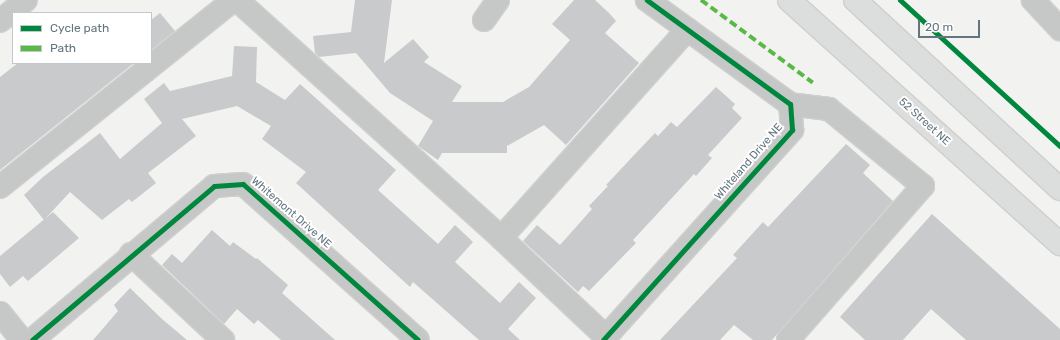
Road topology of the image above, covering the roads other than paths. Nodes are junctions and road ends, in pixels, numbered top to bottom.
1 (26, 0) edge
2 (234, 0) edge
3 (237, 0) edge
4 (498, 0) edge
5 (648, 0) edge
6 (789, 0) edge
7 (855, 0) edge
8 (1033, 0) edge
9 (484, 20) dead end
10 (0, 21) edge
11 (1060, 28) edge
12 (688, 29) junction
13 (790, 104) junction
14 (0, 187) edge
15 (1060, 189) edge
16 (501, 238) junction
17 (1060, 244) edge
18 (131, 254) junction
19 (0, 313) edge
20 (605, 338) edge
21 (22, 340) edge
22 (32, 340) edge
23 (223, 340) edge
24 (418, 340) edge
25 (788, 340) edge

1 - 10 street
2 - 14 street
3 - 16 street
4 - 9 street
5 - 12 street
6 - 17 main road, 52 Street NE
7 - 15 main road
8 - 11 street
12 - 13 street
12 - 16 street
13 - 20 street, Whiteland Drive NE
13 - 25 street
16 - 20 street
18 - 22 street, Whitemont Drive NE
18 - 23 street
18 - 24 street, Whitemont Drive NE
19 - 21 street

